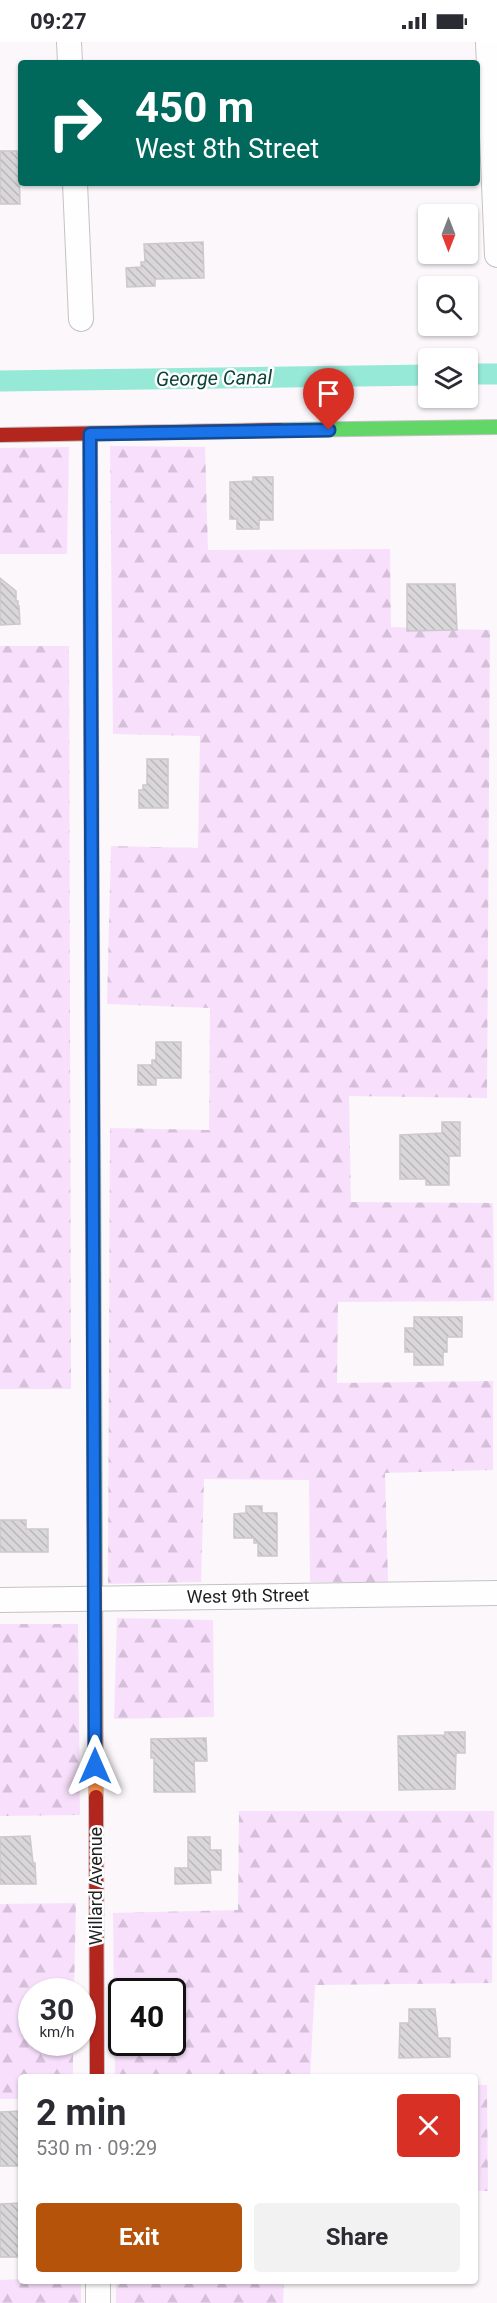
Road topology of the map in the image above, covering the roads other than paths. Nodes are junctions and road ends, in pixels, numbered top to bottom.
1 (69, 42) edge
2 (488, 42) edge
3 (70, 60) edge
4 (75, 186) edge
5 (497, 255) edge
6 (81, 320) dead end
7 (497, 427) edge
8 (90, 434) junction
9 (0, 435) edge
10 (497, 1593) edge
11 (94, 1598) junction
12 (0, 1600) edge
13 (97, 2074) edge
14 (98, 2284) edge
15 (98, 2303) edge

1 - 3 street
2 - 5 street
4 - 6 street
7 - 8 street
8 - 9 street
8 - 11 street, Willard Avenue
10 - 11 street, West 9th Street
11 - 12 street, West 9th Street
11 - 13 street, Willard Avenue
14 - 15 street

